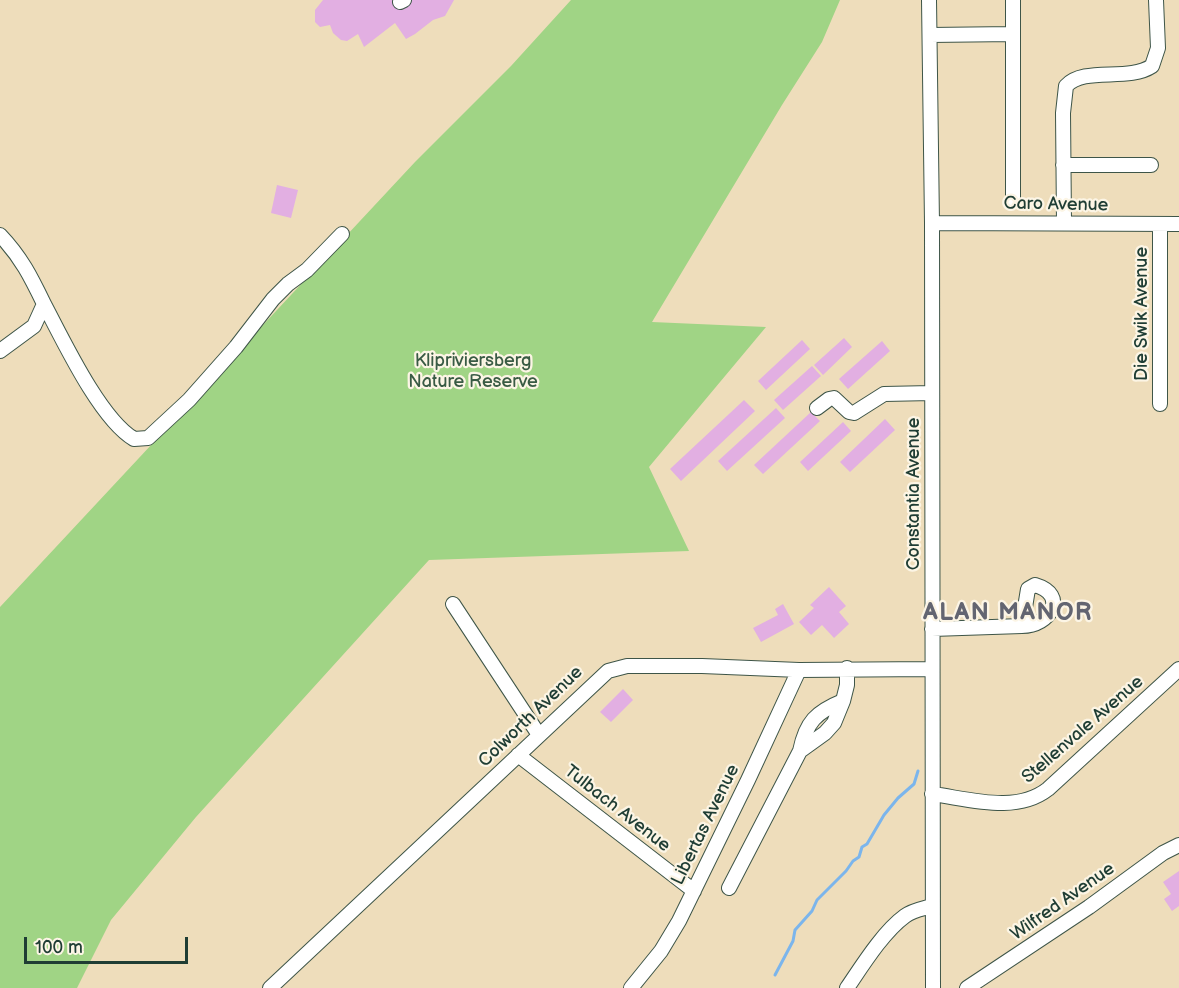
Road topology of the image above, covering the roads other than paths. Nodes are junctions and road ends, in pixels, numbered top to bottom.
1 (929, 0) edge
2 (1013, 0) edge
3 (1156, 0) edge
4 (1013, 34) junction
5 (930, 35) junction
6 (1063, 165) junction
7 (1151, 165) dead end
8 (1014, 198) dead end
9 (932, 223) junction
10 (1064, 223) junction
11 (1160, 224) junction
12 (1179, 224) edge
13 (342, 234) dead end
14 (0, 235) edge
15 (44, 304) junction
16 (0, 351) edge
17 (932, 393) junction
18 (1160, 404) dead end
19 (817, 408) dead end
20 (453, 604) dead end
21 (1022, 626) dead end
22 (932, 629) junction
23 (847, 668) junction
24 (932, 669) junction
25 (1179, 669) edge
26 (799, 670) junction
27 (539, 735) junction
28 (518, 755) junction
29 (932, 794) junction
30 (1179, 845) edge
31 (729, 888) dead end
32 (694, 891) junction
33 (932, 906) junction
34 (270, 988) edge
35 (631, 988) edge
36 (847, 988) edge
37 (933, 988) edge
38 (967, 988) edge

1 - 5 street, Constantia Avenue
2 - 4 street
3 - 6 street
4 - 5 street
4 - 8 street
5 - 9 street, Constantia Avenue
6 - 7 street
6 - 10 street
9 - 10 street, Caro Avenue
9 - 17 street, Constantia Avenue
10 - 11 street, Caro Avenue
11 - 12 street, Caro Avenue
11 - 18 street, Die Swik Avenue
13 - 15 street
14 - 15 street
15 - 16 street
17 - 19 street
17 - 22 street, Constantia Avenue
20 - 27 street
21 - 22 street
22 - 24 street, Constantia Avenue
23 - 24 street, Colworth Avenue
23 - 26 street, Colworth Avenue
23 - 31 street
24 - 29 street, Constantia Avenue
25 - 29 street, Stellenvale Avenue
26 - 27 street, Colworth Avenue
26 - 32 street, Libertas Avenue
27 - 28 street, Colworth Avenue
28 - 32 street, Tulbach Avenue
28 - 34 street, Colworth Avenue
29 - 33 street, Constantia Avenue
30 - 38 street, Wilfred Avenue
32 - 35 street, Libertas Avenue
33 - 36 street
33 - 37 street, Constantia Avenue

